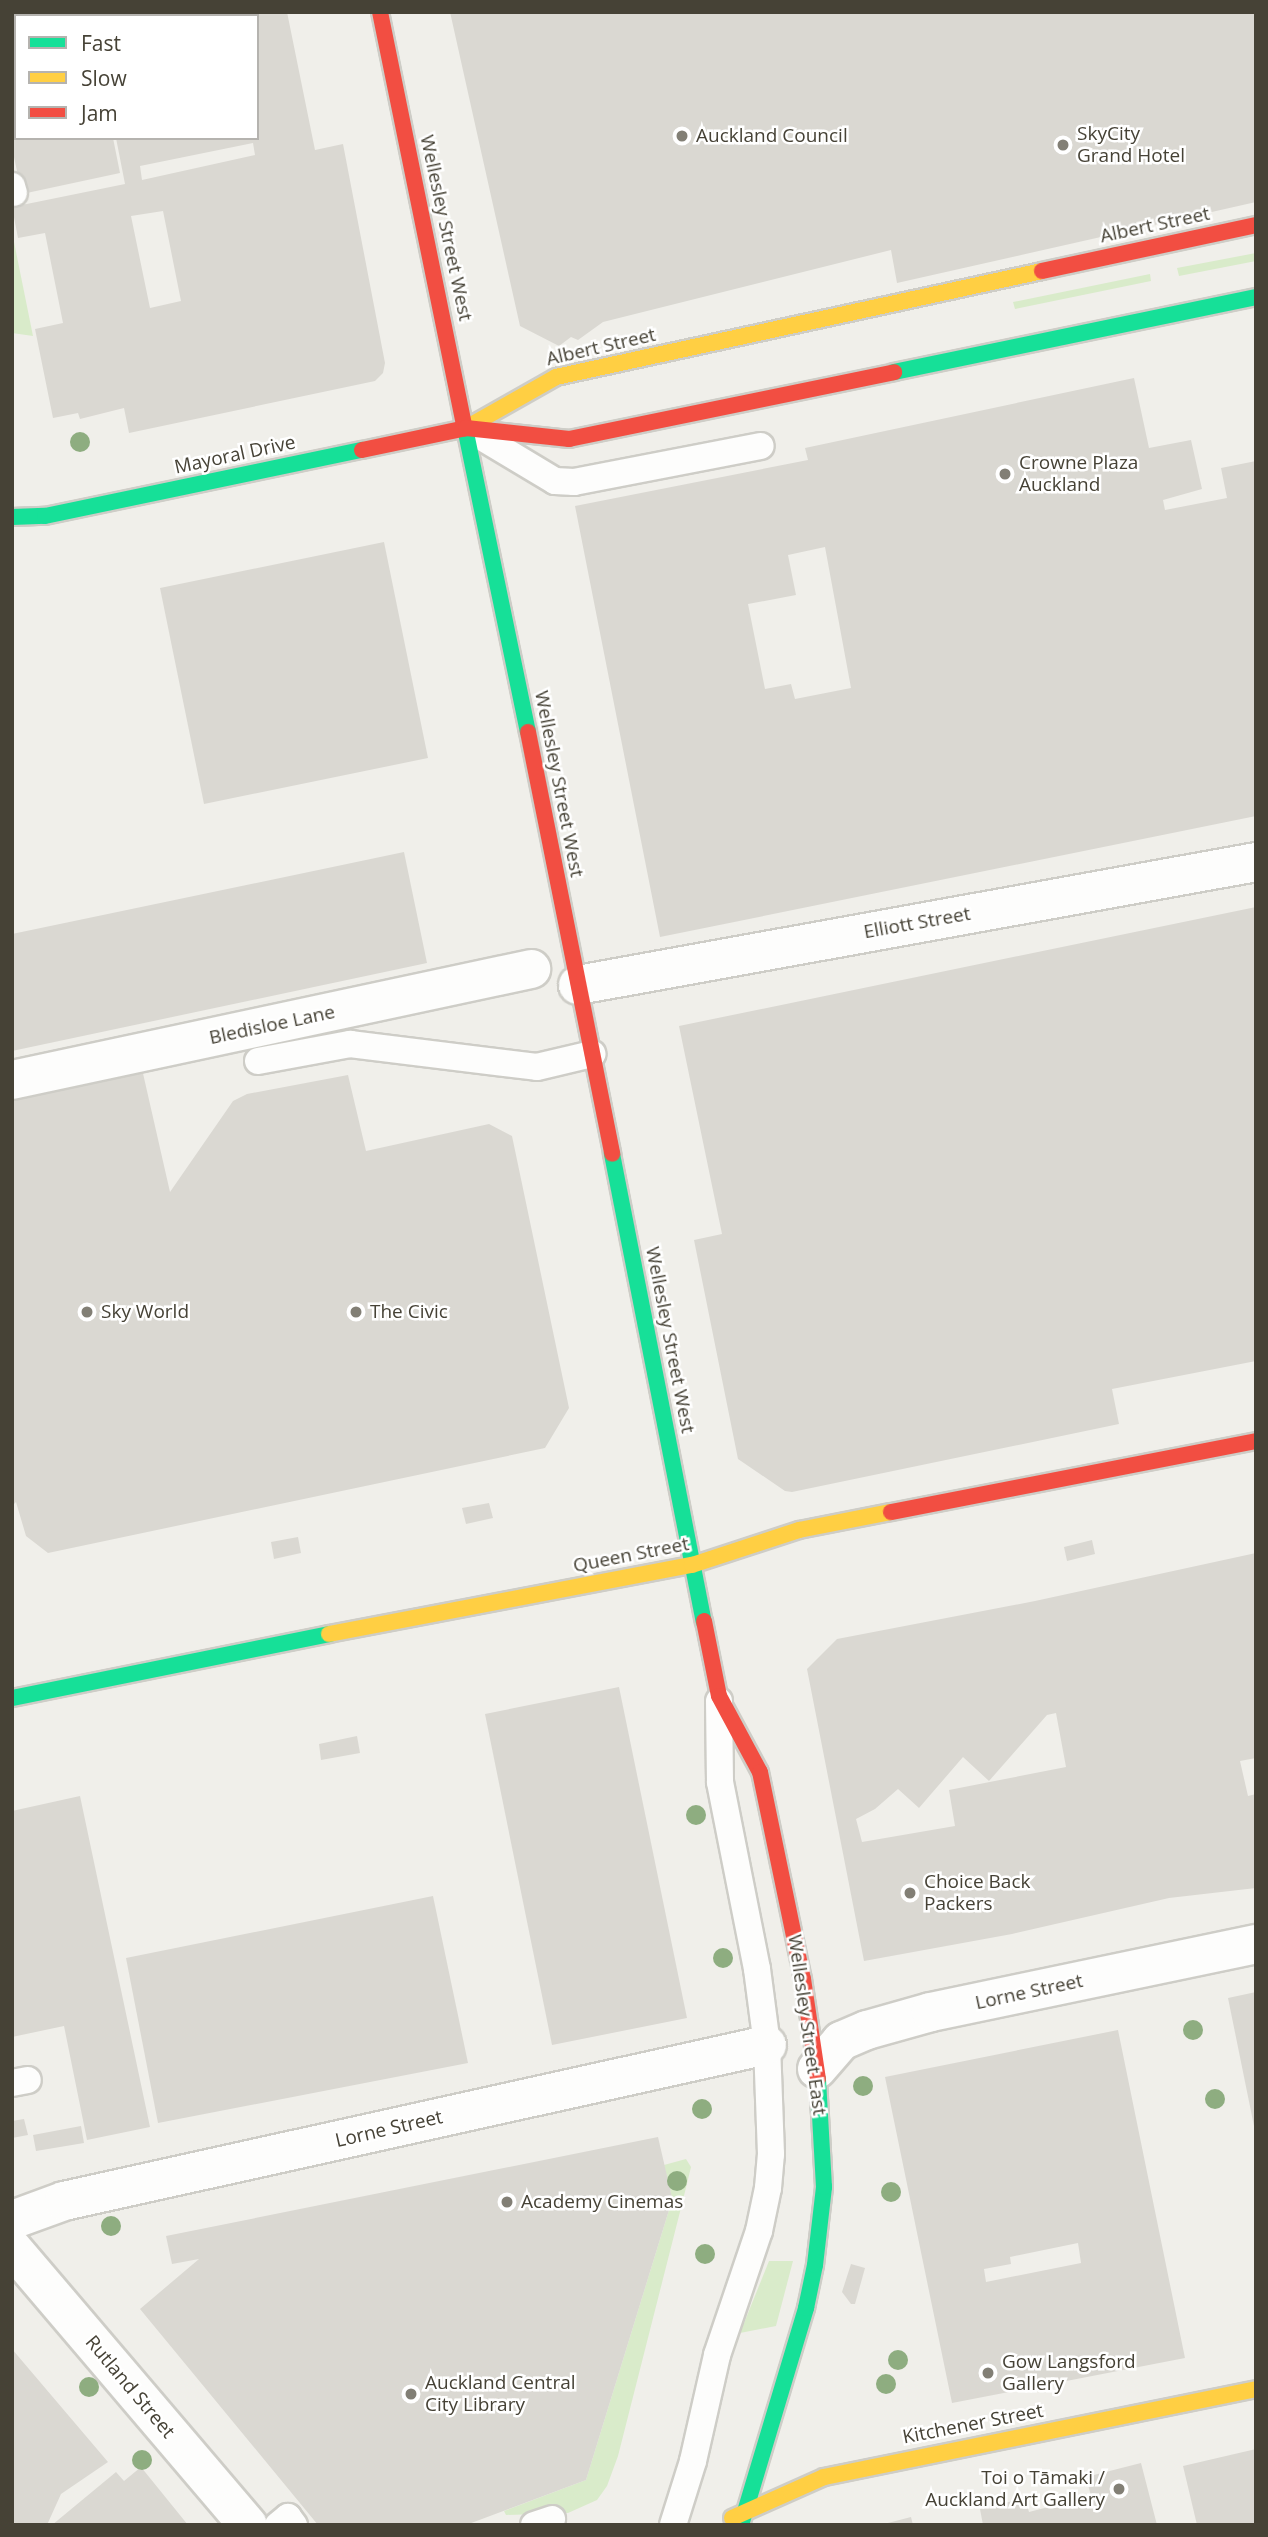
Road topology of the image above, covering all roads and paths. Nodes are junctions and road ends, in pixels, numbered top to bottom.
1 (380, 12) edge
2 (1256, 225) edge
3 (1256, 297) edge
4 (466, 428) junction
5 (761, 446) dead end
6 (12, 517) edge
7 (1256, 862) edge
8 (531, 969) dead end
9 (578, 985) junction
10 (592, 1054) junction
11 (258, 1061) dead end
12 (12, 1080) edge
13 (1256, 1441) edge
14 (692, 1565) junction
15 (719, 1696) junction
16 (12, 1698) edge
17 (1256, 1944) edge
18 (767, 2045) junction
19 (817, 2069) junction
20 (12, 2220) edge
21 (12, 2248) edge
22 (1256, 2389) edge
23 (743, 2518) edge
24 (248, 2525) edge
25 (278, 2525) edge
26 (294, 2525) edge
27 (673, 2525) edge
28 (721, 2525) edge

1 - 4 street, Wellesley Street West
2 - 4 street, Albert Street
3 - 4 street
4 - 5 lane
4 - 6 street, Mayoral Drive
4 - 9 street, Wellesley Street West
7 - 9 street, Elliott Street
8 - 12 street, Bledisloe Lane
9 - 10 street, Wellesley Street West
10 - 11 lane
10 - 14 street, Wellesley Street West
13 - 14 street, Queen Street
14 - 15 street, Wellesley Street East
14 - 16 street, Queen Street
15 - 18 lane, Wellesley Street East
15 - 19 street, Wellesley Street East
17 - 19 street, Lorne Street
18 - 20 street, Lorne Street
18 - 27 lane, Wellesley Street East
19 - 23 street, Wellesley Street East
21 - 24 street, Rutland Street
22 - 23 street, Kitchener Street
23 - 28 street, Kitchener Street
25 - 26 lane

